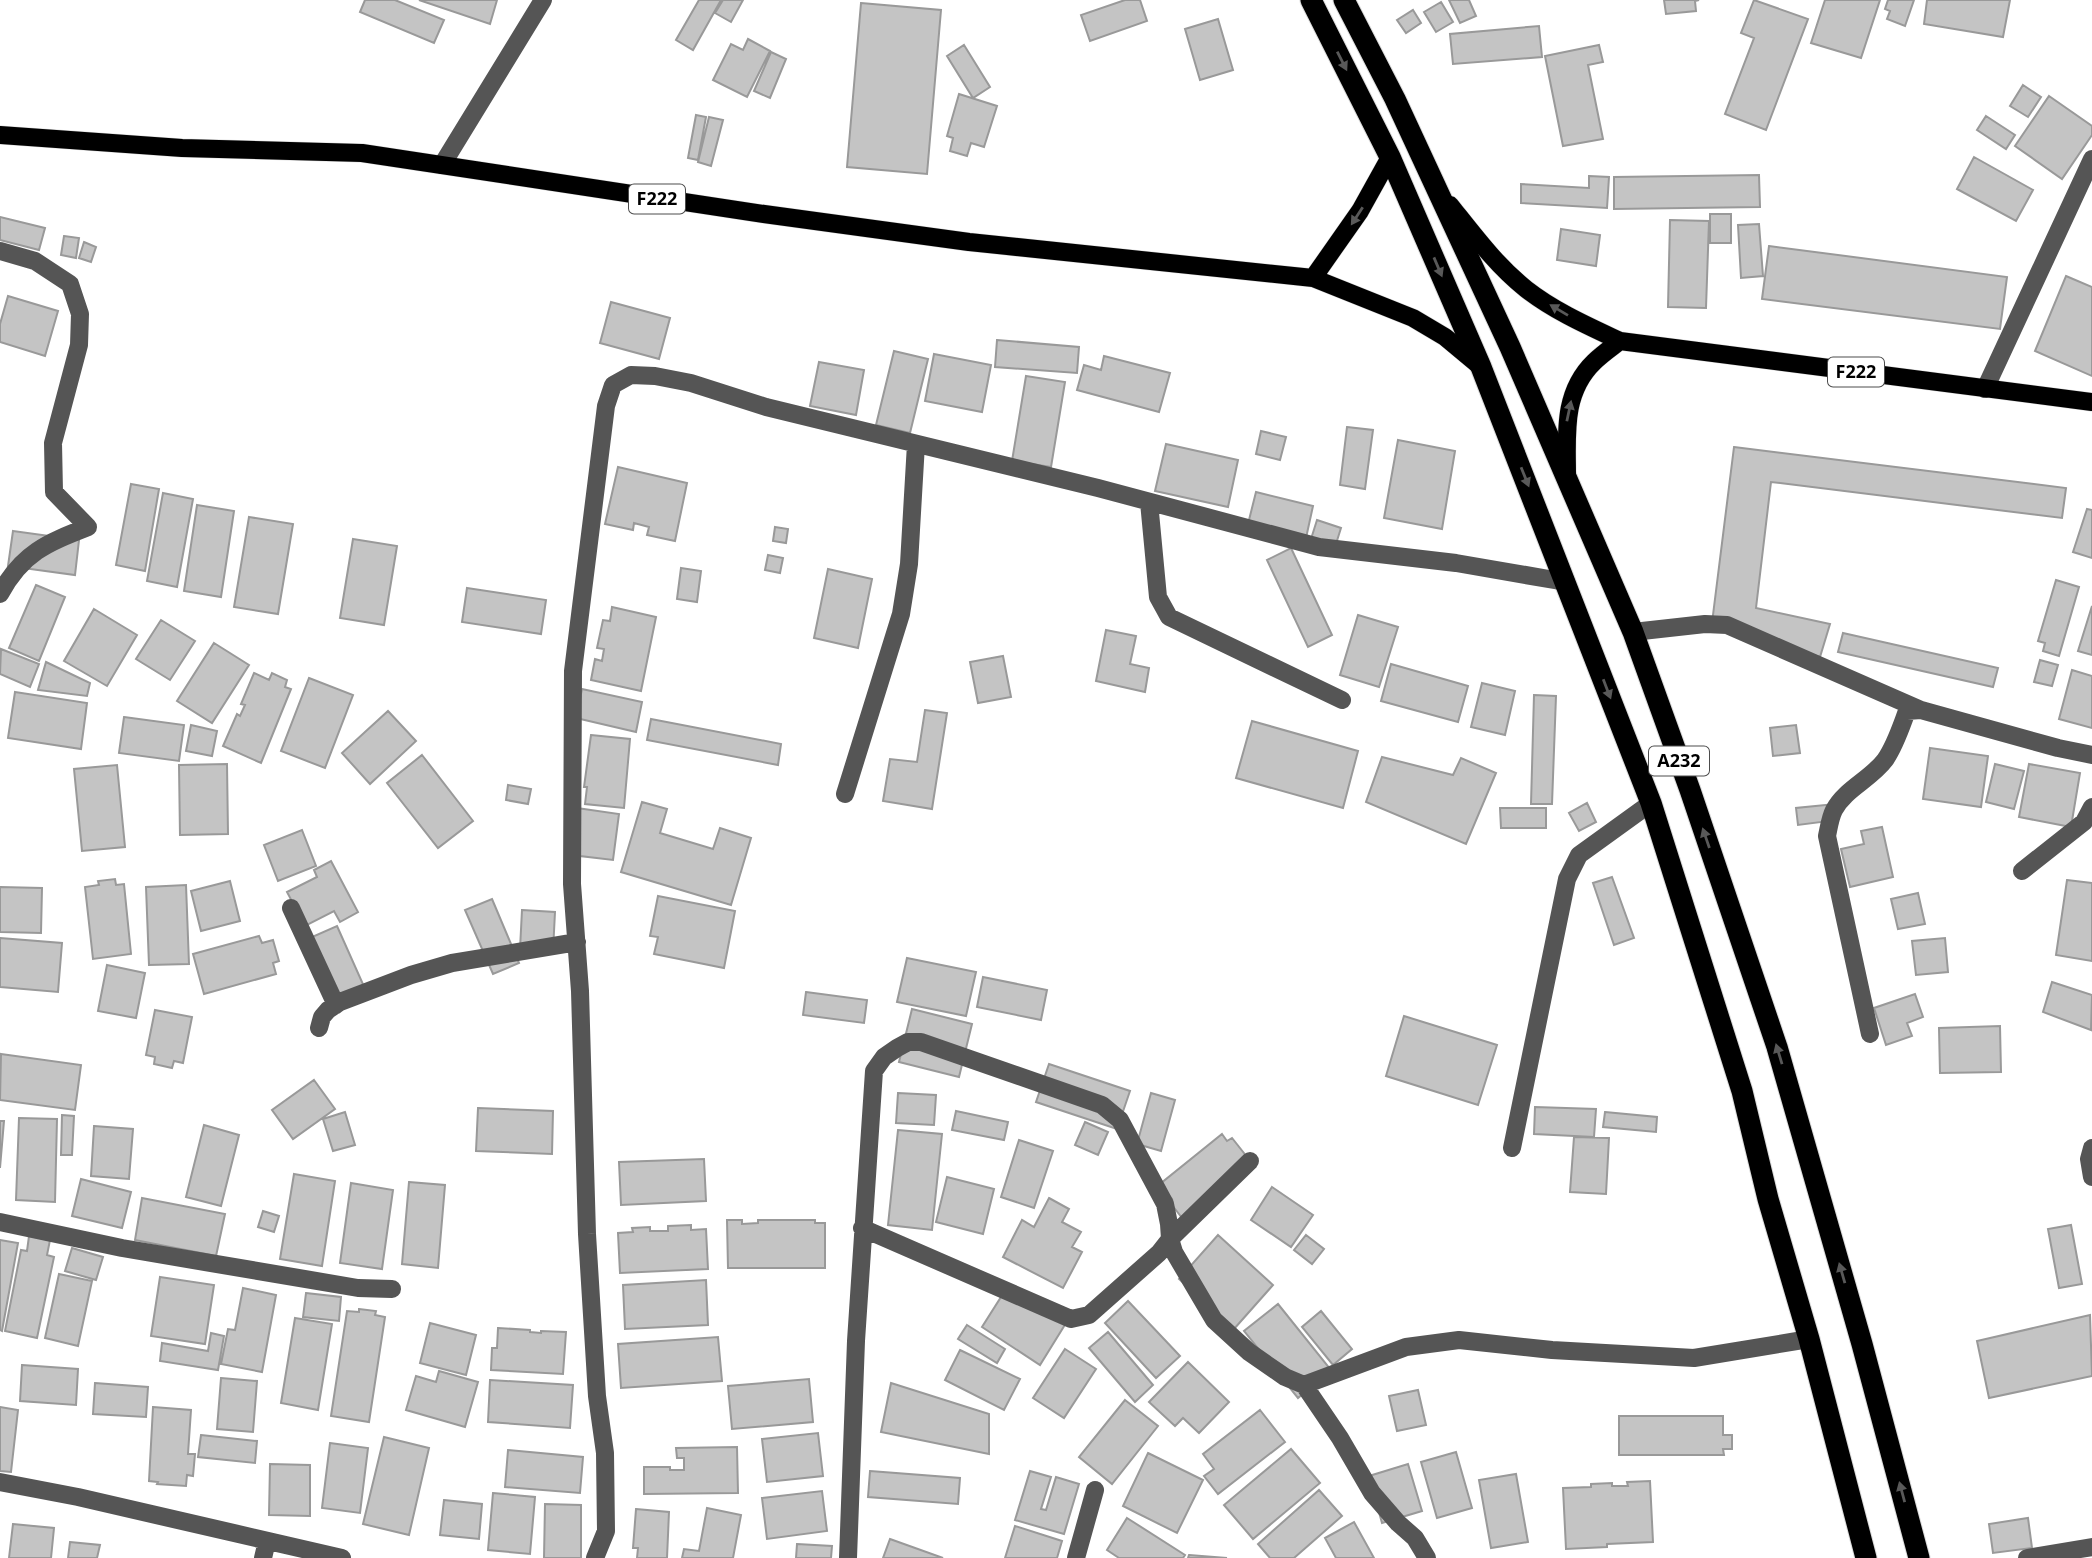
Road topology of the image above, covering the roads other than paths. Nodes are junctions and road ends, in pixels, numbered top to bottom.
1 (543, 0) edge
2 (1311, 0) edge
3 (1344, 0) edge
4 (0, 135) edge
5 (1390, 157) junction
6 (2092, 159) edge
7 (442, 165) junction
8 (1439, 192) junction
9 (0, 251) edge
10 (1313, 278) junction
11 (1620, 341) junction
12 (1481, 367) junction
13 (1985, 389) junction
14 (2092, 402) edge
15 (916, 444) junction
16 (1567, 479) junction
17 (1149, 502) junction
18 (1566, 582) junction
19 (0, 594) edge
20 (1633, 632) junction
21 (1342, 700) dead end
22 (1921, 710) junction
23 (2092, 755) edge
24 (845, 794) dead end
25 (1651, 803) junction
26 (2092, 807) edge
27 (2022, 871) dead end
28 (291, 908) dead end
29 (577, 942) junction
30 (336, 1005) junction
31 (319, 1028) dead end
32 (1870, 1034) dead end
33 (1512, 1148) dead end
34 (2092, 1148) edge
35 (1250, 1161) dead end
36 (2092, 1177) edge
37 (0, 1222) edge
38 (862, 1228) junction
39 (1170, 1239) junction
40 (392, 1289) dead end
41 (1809, 1339) junction
42 (1304, 1385) junction
43 (0, 1482) edge
44 (1095, 1490) dead end
45 (2092, 1547) edge
46 (265, 1549) edge
47 (342, 1558) edge
48 (595, 1558) edge
49 (848, 1558) edge
50 (1076, 1558) edge
51 (1427, 1558) edge
52 (1866, 1558) edge
53 (1919, 1558) edge
54 (2027, 1558) edge

1 - 7 street
2 -> 5 highway, A232
3 - 8 highway, A232
4 - 7 main road, F222
5 -> 10 main road
5 -> 12 highway, A232
6 - 13 street
7 - 10 main road, F222
11 -> 8 main road, F222
8 - 16 highway, A232
9 - 19 street
10 - 12 main road, F222
11 - 13 main road, F222
16 -> 11 main road
12 -> 18 highway, A232
13 - 14 main road, F222
15 - 17 street
15 - 24 street
15 - 29 street
16 - 20 highway, A232
17 - 18 street
17 - 21 street
18 -> 25 highway, A232
20 - 22 street
53 -> 20 highway, A232
22 - 23 street
22 - 32 street
25 - 33 street
25 - 41 highway, A232
26 - 27 street
28 - 30 street
29 - 30 street
29 - 48 street
30 - 31 street
34 - 36 street
35 - 39 street
37 - 40 street
38 - 39 street
38 - 39 street
38 - 49 street
39 - 42 street
41 - 42 street
41 - 52 highway, A232
42 - 51 street
43 - 46 street
44 - 50 street
45 - 54 street
46 - 47 street

